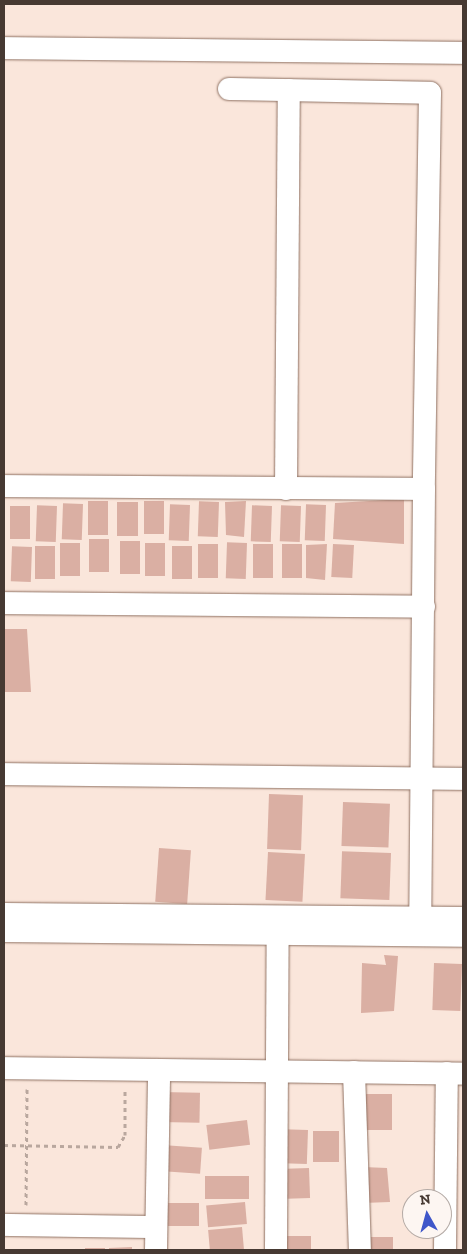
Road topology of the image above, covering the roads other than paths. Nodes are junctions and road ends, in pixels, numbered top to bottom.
1 (4, 48) edge
2 (463, 53) edge
3 (229, 89) dead end
4 (289, 90) junction
5 (4, 486) edge
6 (286, 489) junction
7 (424, 489) junction
8 (4, 602) edge
9 (424, 606) junction
10 (4, 774) edge
11 (422, 778) junction
12 (463, 779) edge
13 (4, 914) edge
14 (463, 918) edge
15 (278, 925) junction
16 (420, 926) junction
17 (4, 931) edge
18 (463, 936) edge
19 (4, 1068) edge
20 (158, 1070) junction
21 (277, 1071) junction
22 (354, 1072) junction
23 (455, 1073) edge
24 (4, 1225) edge
25 (156, 1226) junction
26 (156, 1250) edge
27 (276, 1250) edge
28 (360, 1250) edge
29 (445, 1250) edge

1 - 2 street
3 - 4 street
4 - 6 street
4 - 7 street
5 - 6 street
6 - 7 street
7 - 9 street
8 - 9 street
9 - 11 street
10 - 11 street
11 - 12 street
11 - 16 street
13 - 15 street
14 - 16 street
15 - 16 street
15 - 17 street
15 - 21 street
16 - 18 street
19 - 20 street
20 - 21 street
20 - 25 street
21 - 22 street
21 - 27 street
22 - 23 street
22 - 28 street
23 - 29 street
24 - 25 street
25 - 26 street

